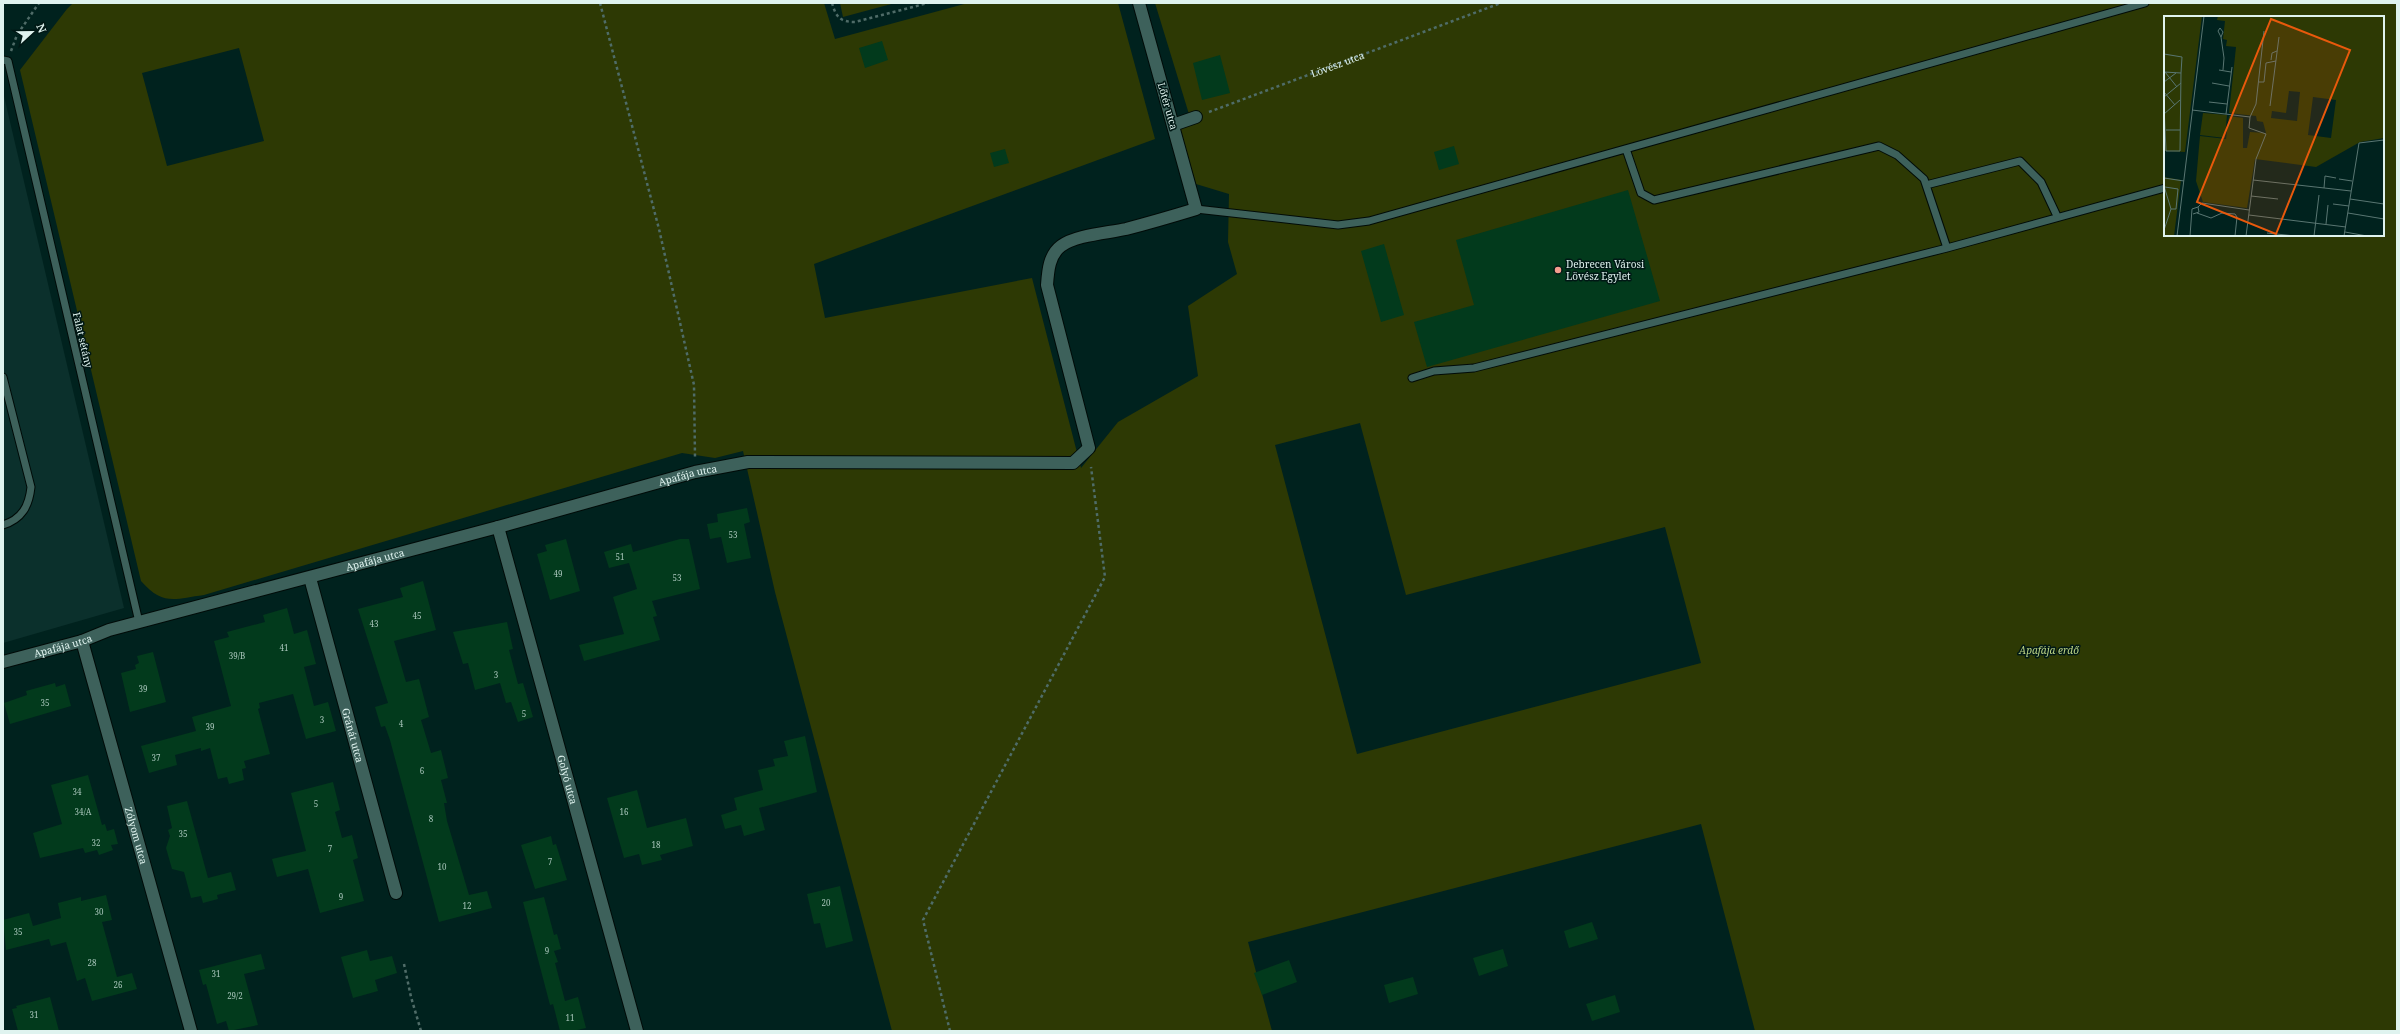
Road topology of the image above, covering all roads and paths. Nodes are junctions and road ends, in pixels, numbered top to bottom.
1 (39, 3) edge
2 (600, 3) edge
3 (832, 3) edge
4 (928, 3) edge
5 (1139, 3) edge
6 (1501, 3) edge
7 (2145, 3) edge
8 (5, 61) edge
9 (1196, 117) joint
10 (1173, 125) junction
11 (1626, 149) junction
12 (1926, 185) junction
13 (2164, 188) edge
14 (1196, 209) junction
15 (2056, 216) junction
16 (1947, 248) junction
17 (3, 377) edge
18 (1412, 378) dead end
19 (1089, 448) junction
20 (696, 472) junction
21 (3, 525) edge
22 (498, 527) junction
23 (310, 578) junction
24 (139, 622) junction
25 (82, 641) junction
26 (3, 662) edge
27 (396, 893) dead end
28 (404, 964) dead end
29 (191, 1031) edge
30 (422, 1031) edge
31 (636, 1031) edge
32 (950, 1031) edge

1 - 8 path
2 - 20 path
3 - 4 path
5 - 10 street, Lőtér utca
6 - 9 path, Lövész utca
7 - 11 lane
8 - 24 lane, Falat sétány
9 - 10 street
10 - 14 street, Lőtér utca
11 - 12 lane
11 - 14 lane
12 - 15 lane
12 - 16 lane
13 - 15 lane
14 - 19 street
15 - 16 lane
16 - 18 lane
17 - 21 lane
19 - 20 street, Apafája utca
19 - 32 path
20 - 22 street, Apafája utca
22 - 23 street, Apafája utca
22 - 31 street, Golyó utca
23 - 24 street, Apafája utca
23 - 27 street, Gránát utca
24 - 25 street, Apafája utca
25 - 26 street, Apafája utca
25 - 29 street, Zólyom utca
28 - 30 path

